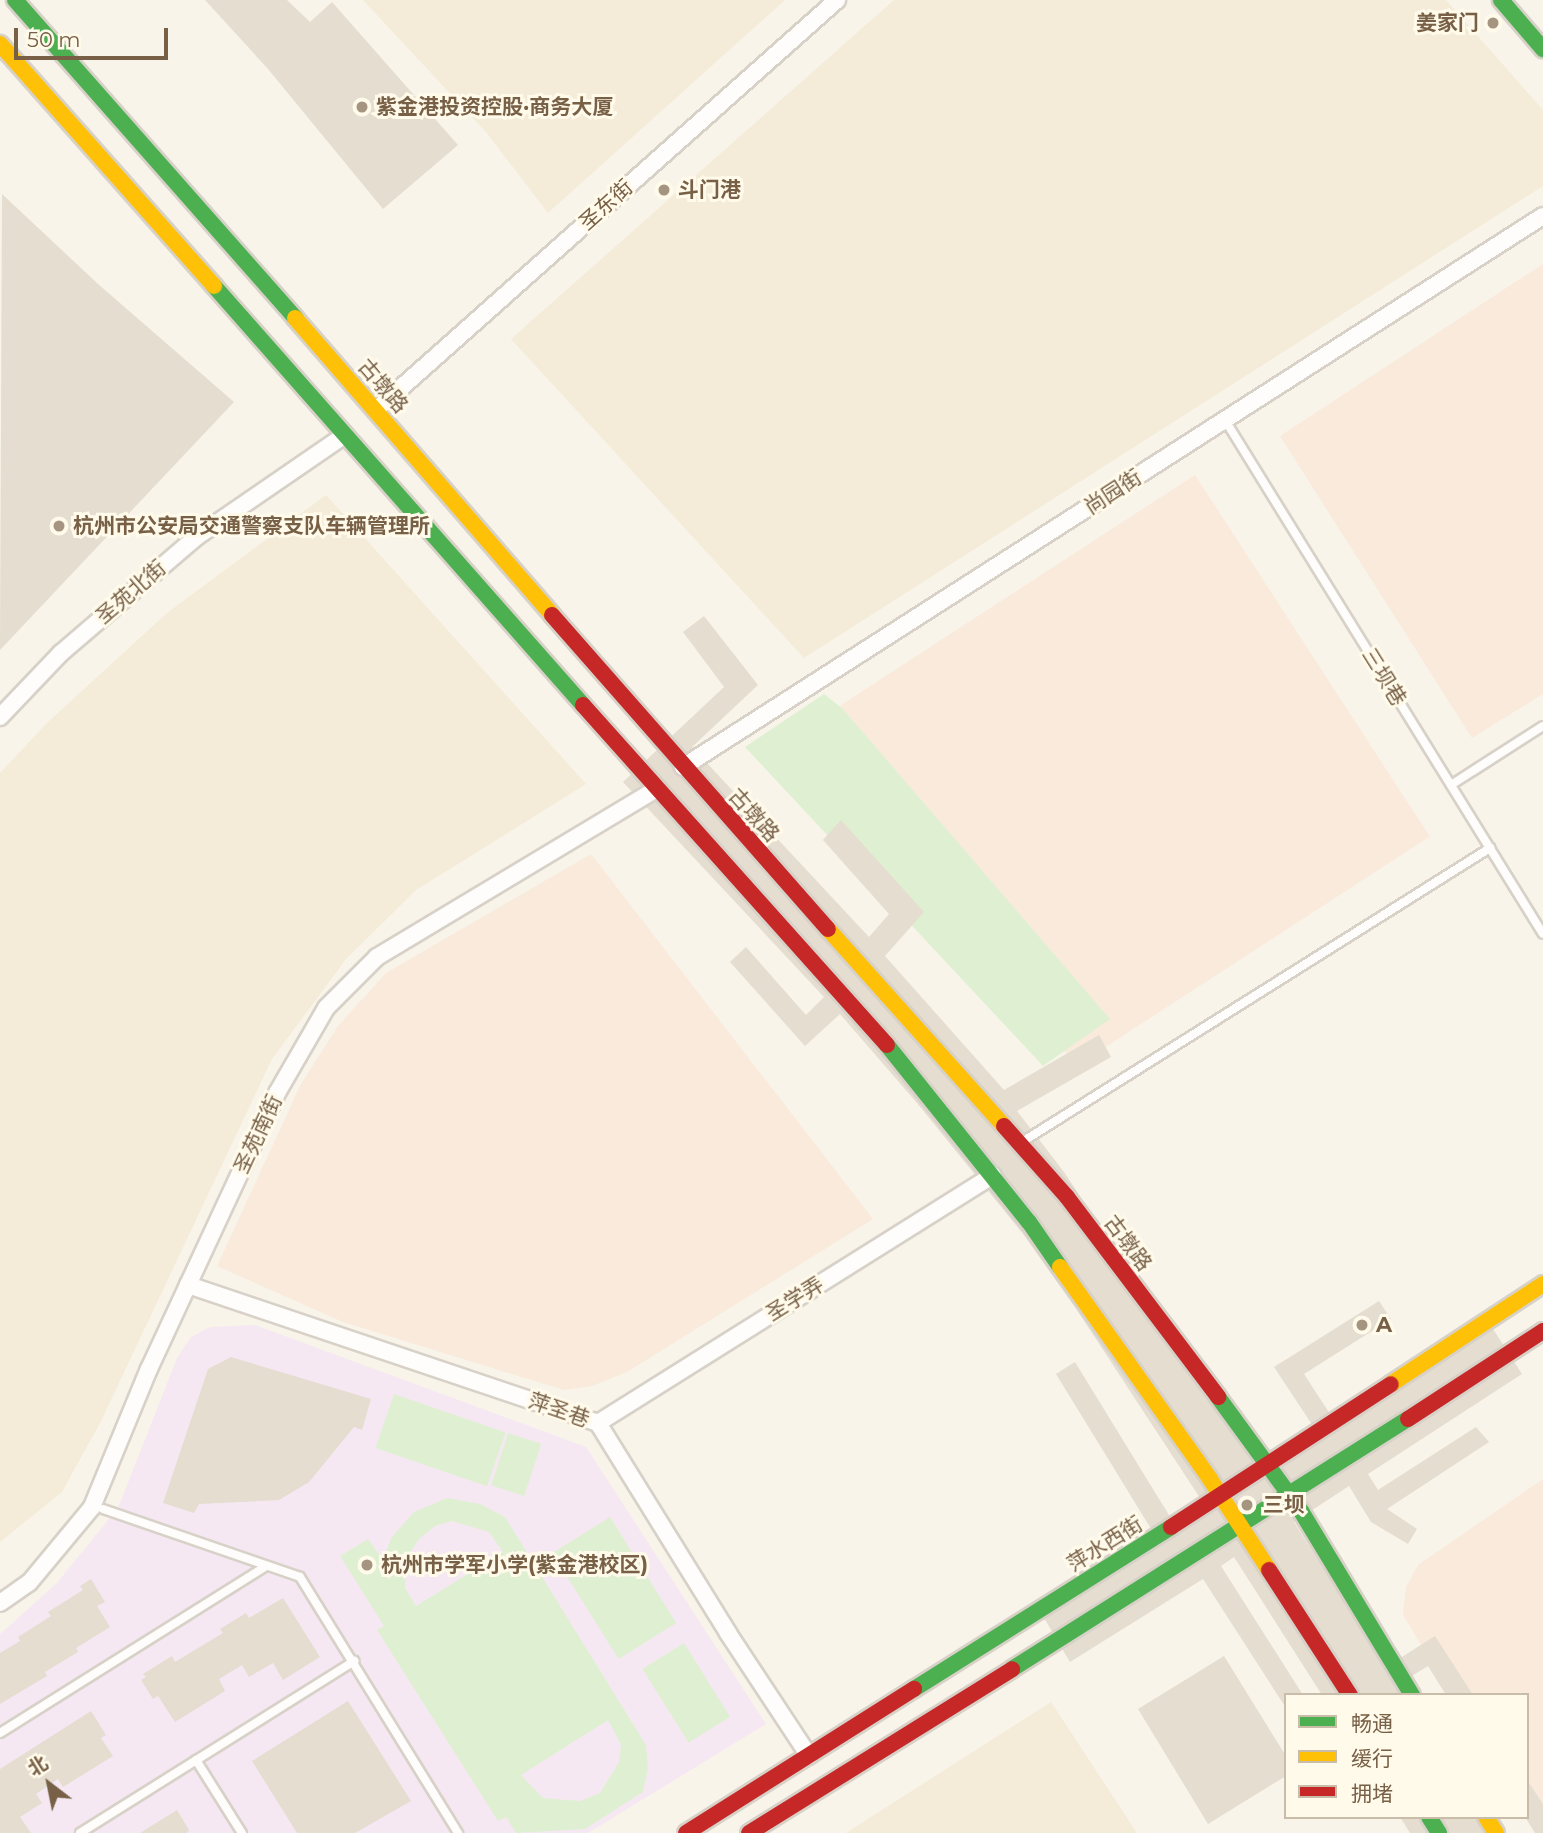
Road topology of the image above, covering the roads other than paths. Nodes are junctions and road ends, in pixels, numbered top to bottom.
1 (15, 0) edge
2 (837, 0) edge
3 (1501, 0) edge
4 (0, 44) edge
5 (1543, 49) edge
6 (1543, 216) edge
7 (376, 410) junction
8 (1225, 420) junction
9 (345, 435) junction
10 (0, 717) edge
11 (1543, 726) edge
12 (683, 767) junction
13 (1451, 785) junction
14 (657, 789) junction
15 (1490, 848) junction
16 (1543, 934) edge
17 (1019, 1143) junction
18 (993, 1175) junction
19 (1543, 1284) edge
20 (188, 1285) junction
21 (1543, 1331) edge
22 (598, 1423) junction
23 (1268, 1464) junction
24 (1221, 1496) junction
25 (1289, 1496) junction
26 (103, 1509) dead end
27 (1241, 1526) junction
28 (266, 1566) junction
29 (0, 1604) edge
30 (354, 1661) junction
31 (1349, 1693) edge
32 (1411, 1693) edge
33 (0, 1733) edge
34 (808, 1756) junction
35 (196, 1760) junction
36 (80, 1833) edge
37 (242, 1833) edge
38 (458, 1833) edge
39 (686, 1833) edge
40 (749, 1833) edge

1 - 7 main road, 古墩路
2 - 7 street, 圣东街
3 - 5 main road
4 - 9 main road
6 - 8 street, 尚园街
7 - 12 main road, 古墩路
8 - 12 street, 尚园街
8 - 13 lane, 三坝巷
9 - 10 street, 圣苑北街
9 - 14 main road
11 - 13 lane
12 - 17 main road, 古墩路
13 - 15 lane, 三坝巷
14 - 18 main road
14 - 20 street, 圣苑南街
15 - 16 lane, 三坝巷
15 - 17 lane
17 - 23 main road, 古墩路
18 - 22 street, 圣学弄
18 - 24 main road
19 - 23 main road, 萍水西街
20 - 22 street, 萍圣巷
20 - 29 street, 圣苑南街
21 - 25 main road
22 - 34 street, 萍圣巷
23 - 24 main road, 萍水西街
23 - 25 main road, 古墩路
24 - 27 main road
24 - 34 main road, 萍水西街
25 - 27 main road
25 - 32 main road, 古墩路
26 - 28 lane
27 - 31 main road
27 - 40 main road
28 - 30 lane
28 - 33 lane
30 - 35 lane
30 - 38 lane
34 - 39 main road, 萍水西街
35 - 36 lane
35 - 37 lane

